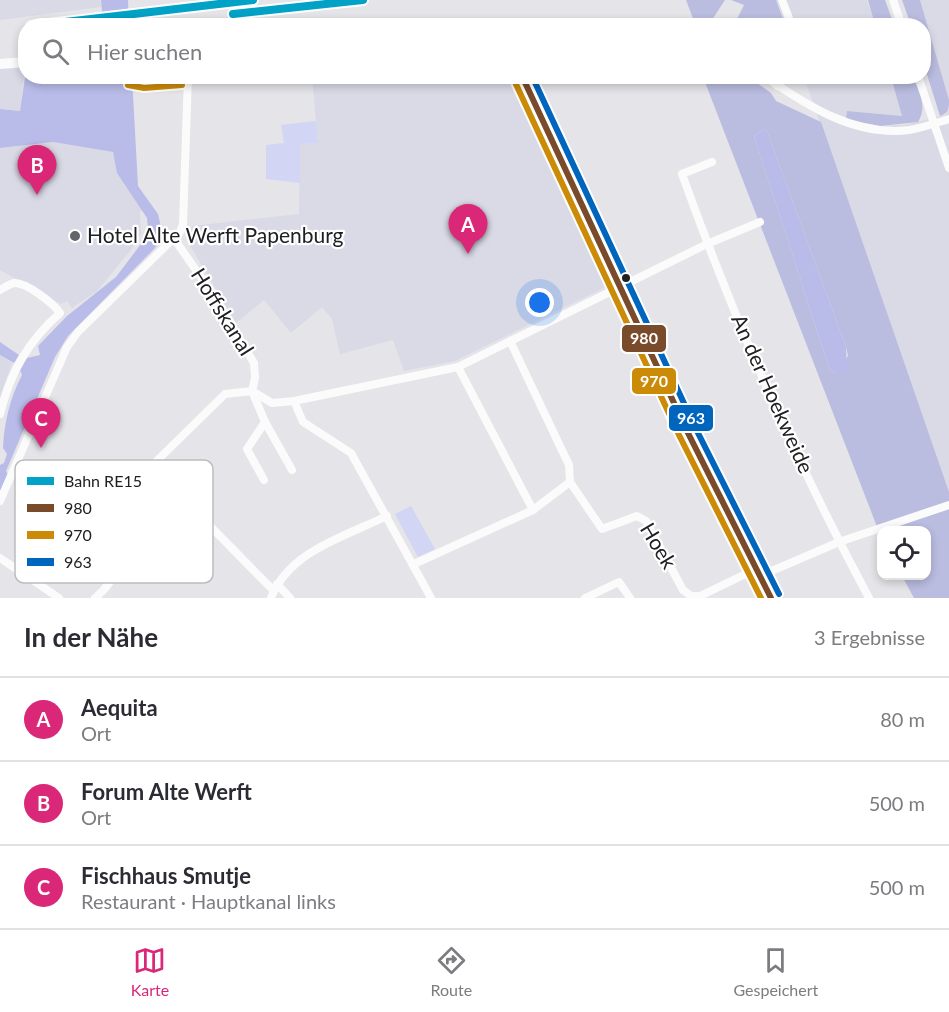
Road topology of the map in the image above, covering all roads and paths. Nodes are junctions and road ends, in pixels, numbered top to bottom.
1 (782, 0) edge
2 (893, 0) edge
3 (789, 18) edge
4 (899, 18) edge
5 (18, 63) edge
6 (0, 64) edge
7 (188, 84) edge
8 (526, 84) edge
9 (774, 84) edge
10 (920, 84) edge
11 (777, 86) joint
12 (949, 119) edge
13 (933, 124) junction
14 (712, 162) dead end
15 (949, 168) edge
16 (760, 222) dead end
17 (175, 240) junction
18 (707, 244) junction
19 (620, 287) junction
20 (0, 290) edge
21 (510, 341) junction
22 (458, 367) junction
23 (252, 391) junction
24 (294, 401) junction
25 (0, 414) edge
26 (265, 422) junction
27 (18, 460) edge
28 (159, 460) edge
29 (15, 467) edge
30 (291, 470) dead end
31 (264, 480) dead end
32 (570, 482) junction
33 (0, 501) edge
34 (949, 505) edge
35 (533, 510) junction
36 (387, 516) junction
37 (213, 529) edge
38 (839, 542) junction
39 (0, 558) edge
40 (414, 564) junction
41 (15, 568) edge
42 (758, 573) junction
43 (37, 583) edge
44 (106, 583) edge
45 (274, 591) edge
46 (691, 597) edge
47 (59, 598) edge
48 (95, 598) edge
49 (290, 598) edge
50 (431, 598) edge
51 (585, 598) edge
52 (630, 598) edge
53 (771, 598) edge
54 (869, 598) edge

1 - 3 street
2 - 4 street
5 - 6 street
7 - 17 street
8 - 19 street
9 - 11 street
10 - 13 street
11 - 13 street
12 - 13 street
13 - 15 street
14 - 18 street, An der Hoekweide
16 - 18 street
17 - 23 street, Hoffskanal
17 - 27 street
18 - 19 street
18 - 38 street, An der Hoekweide
19 - 21 street
19 - 42 street
20 - 25 street
21 - 22 street
21 - 32 street, Hoek
22 - 24 street
22 - 35 street
23 - 24 street
23 - 26 street, Hoffskanal
23 - 28 street
24 - 36 street
26 - 30 street, Hoffskanal
26 - 31 street
29 - 33 street
32 - 35 street
32 - 46 street, Hoek
34 - 38 street
35 - 40 street
36 - 40 street
36 - 45 street
37 - 45 street
38 - 42 street
38 - 54 street, An der Hoekweide
39 - 41 street
40 - 50 street
42 - 46 street, Hoek
42 - 53 street
43 - 47 street
44 - 48 street
45 - 49 street
51 - 52 street

